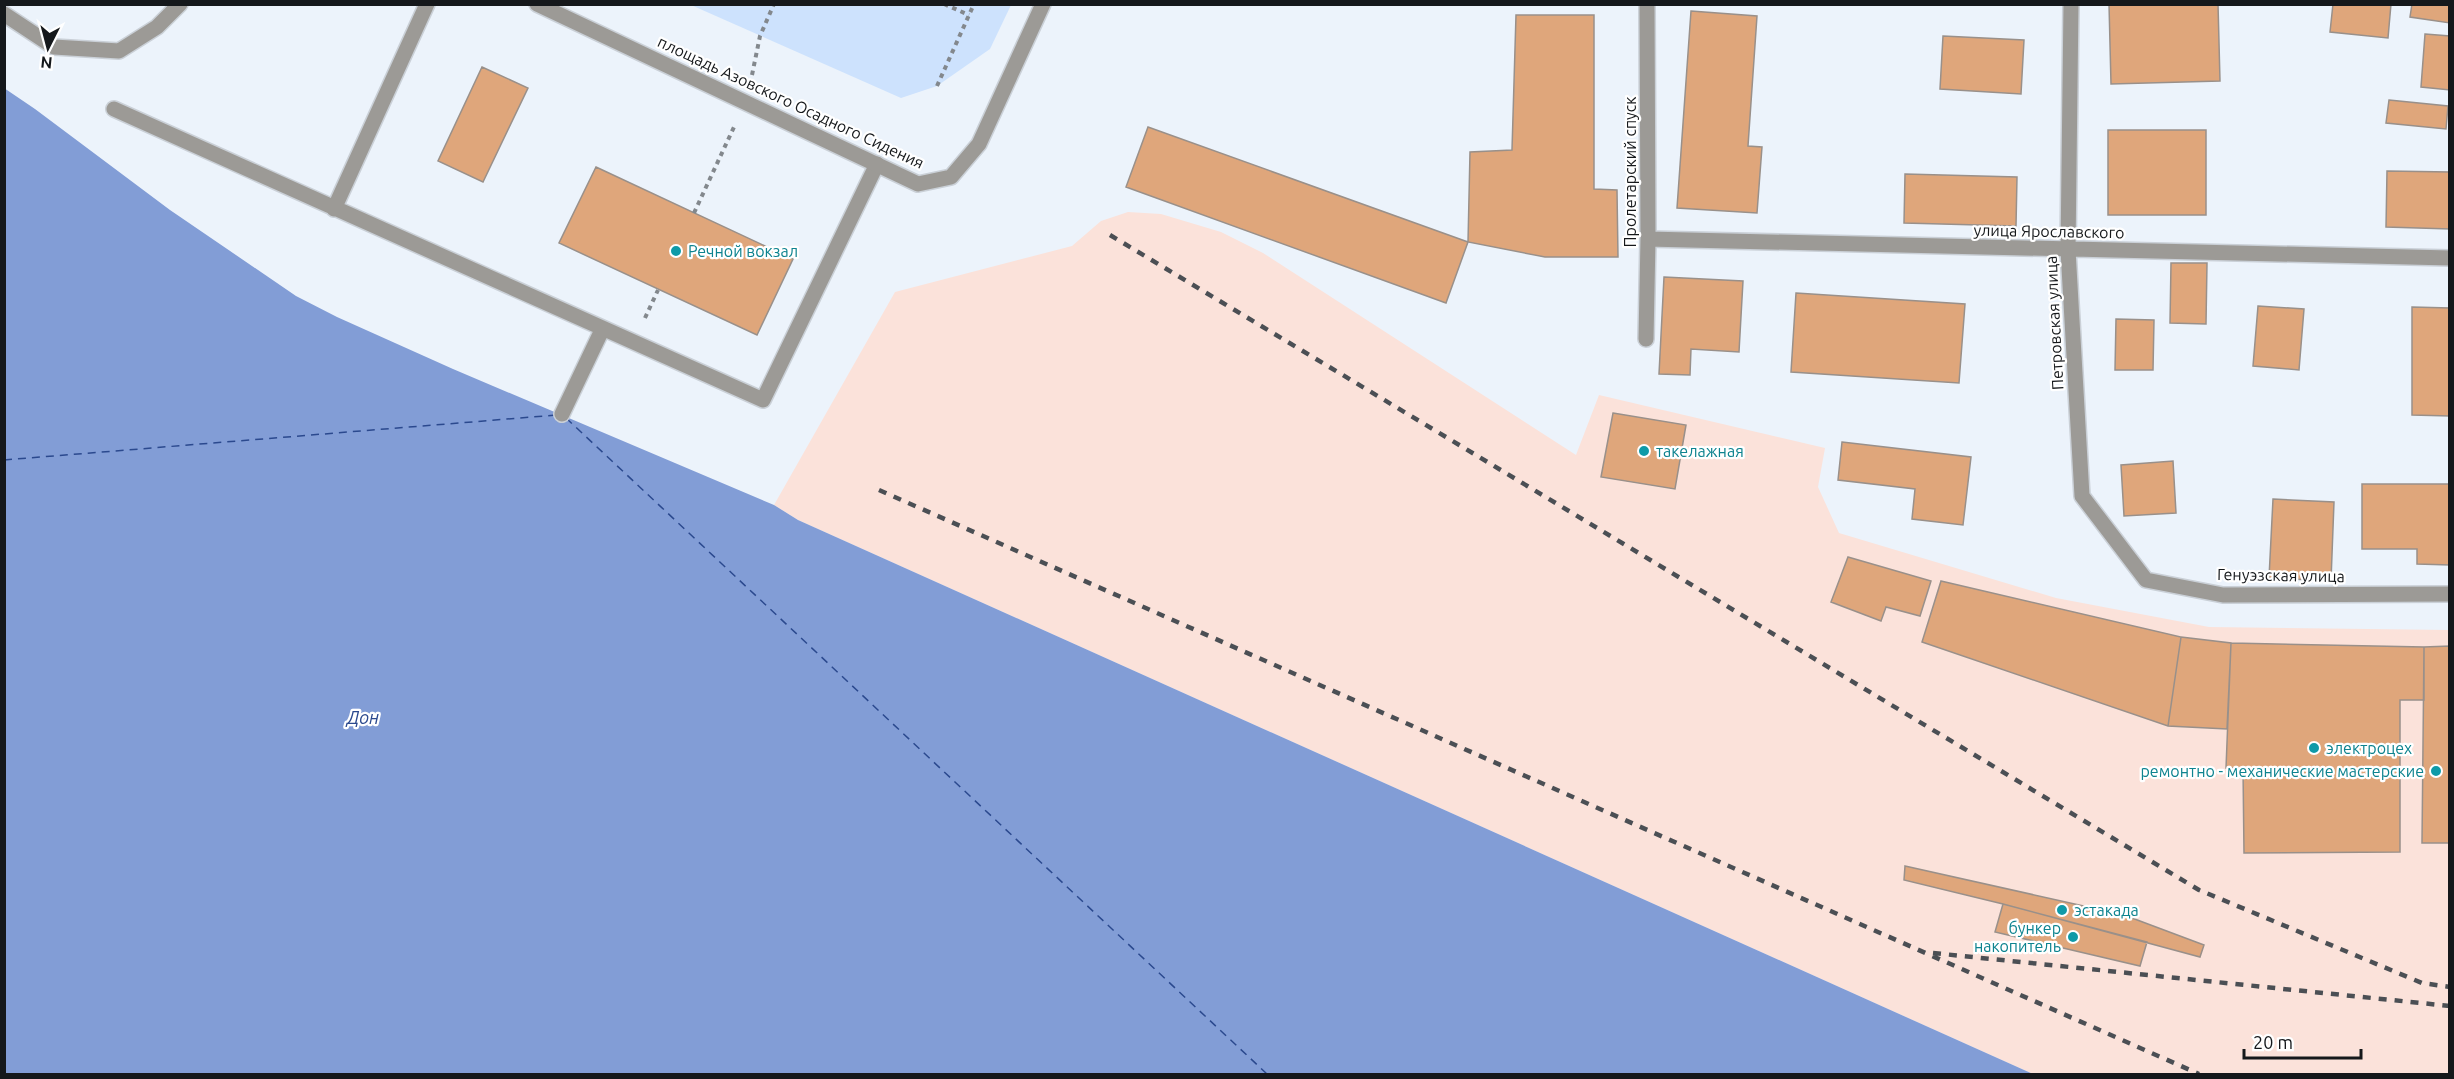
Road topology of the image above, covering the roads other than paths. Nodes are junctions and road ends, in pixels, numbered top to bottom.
1 (180, 4) edge
2 (427, 4) edge
3 (537, 4) edge
4 (1044, 4) edge
5 (1647, 4) edge
6 (2071, 4) edge
7 (4, 14) edge
8 (114, 109) dead end
9 (877, 164) junction
10 (334, 209) junction
11 (1648, 239) junction
12 (2068, 250) junction
13 (2450, 258) edge
14 (602, 330) junction
15 (1646, 339) dead end
16 (562, 414) dead end
17 (2082, 496) joint
18 (2450, 594) edge

1 - 7 street
2 - 10 street
3 - 9 street, площадь Азовского Осадного Сидения
4 - 9 street, площадь Азовского Осадного Сидения
5 - 11 street, Пролетарский спуск
6 - 12 street, Петровская улица
8 - 10 street
9 - 14 street
10 - 14 street
11 - 12 street, улица Ярославского
11 - 15 street, Пролетарский спуск
12 - 13 street, улица Ярославского
12 - 17 street, Петровская улица
14 - 16 street
17 - 18 street, Генуэзская улица

